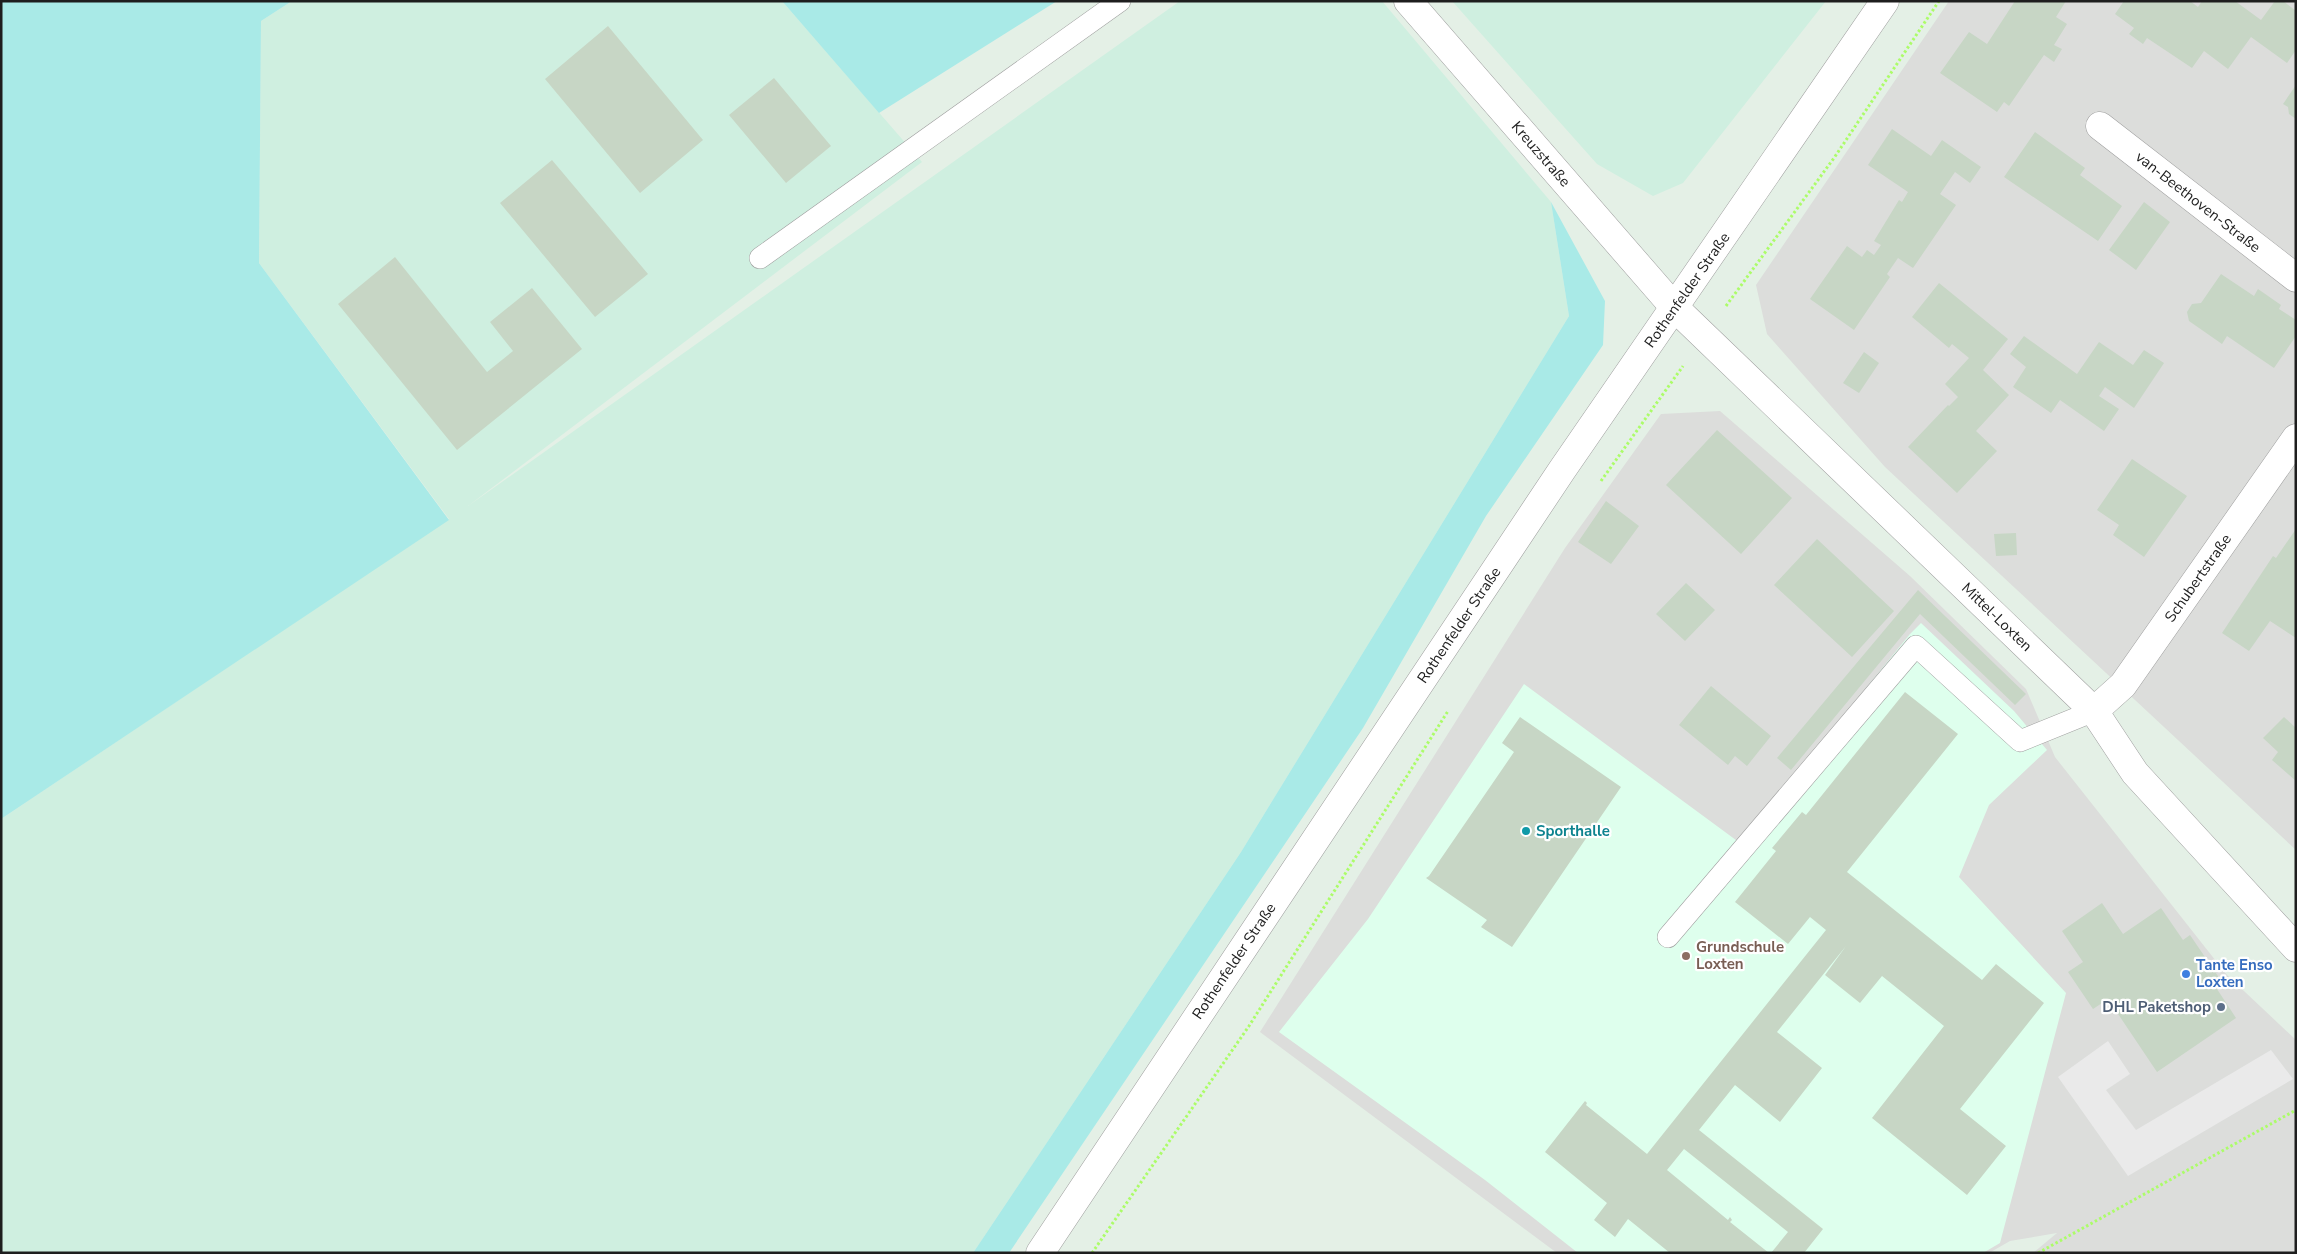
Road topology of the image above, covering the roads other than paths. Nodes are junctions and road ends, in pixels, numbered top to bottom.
1 (1120, 1) edge
2 (1408, 1) edge
3 (1885, 1) edge
4 (2100, 126) dead end
5 (760, 258) dead end
6 (2296, 278) edge
7 (1674, 307) junction
8 (2296, 438) edge
9 (2094, 711) junction
10 (1668, 937) dead end
11 (2296, 948) edge
12 (1040, 1253) edge

1 - 5 lane
2 - 7 street, Kreuzstraße
3 - 7 street, Rothenfelder Straße
4 - 6 street, van-Beethoven-Straße
7 - 9 street, Mittel-Loxten
7 - 12 street, Rothenfelder Straße
8 - 9 street, Schubertstraße
9 - 10 lane
9 - 11 street, Mittel-Loxten

